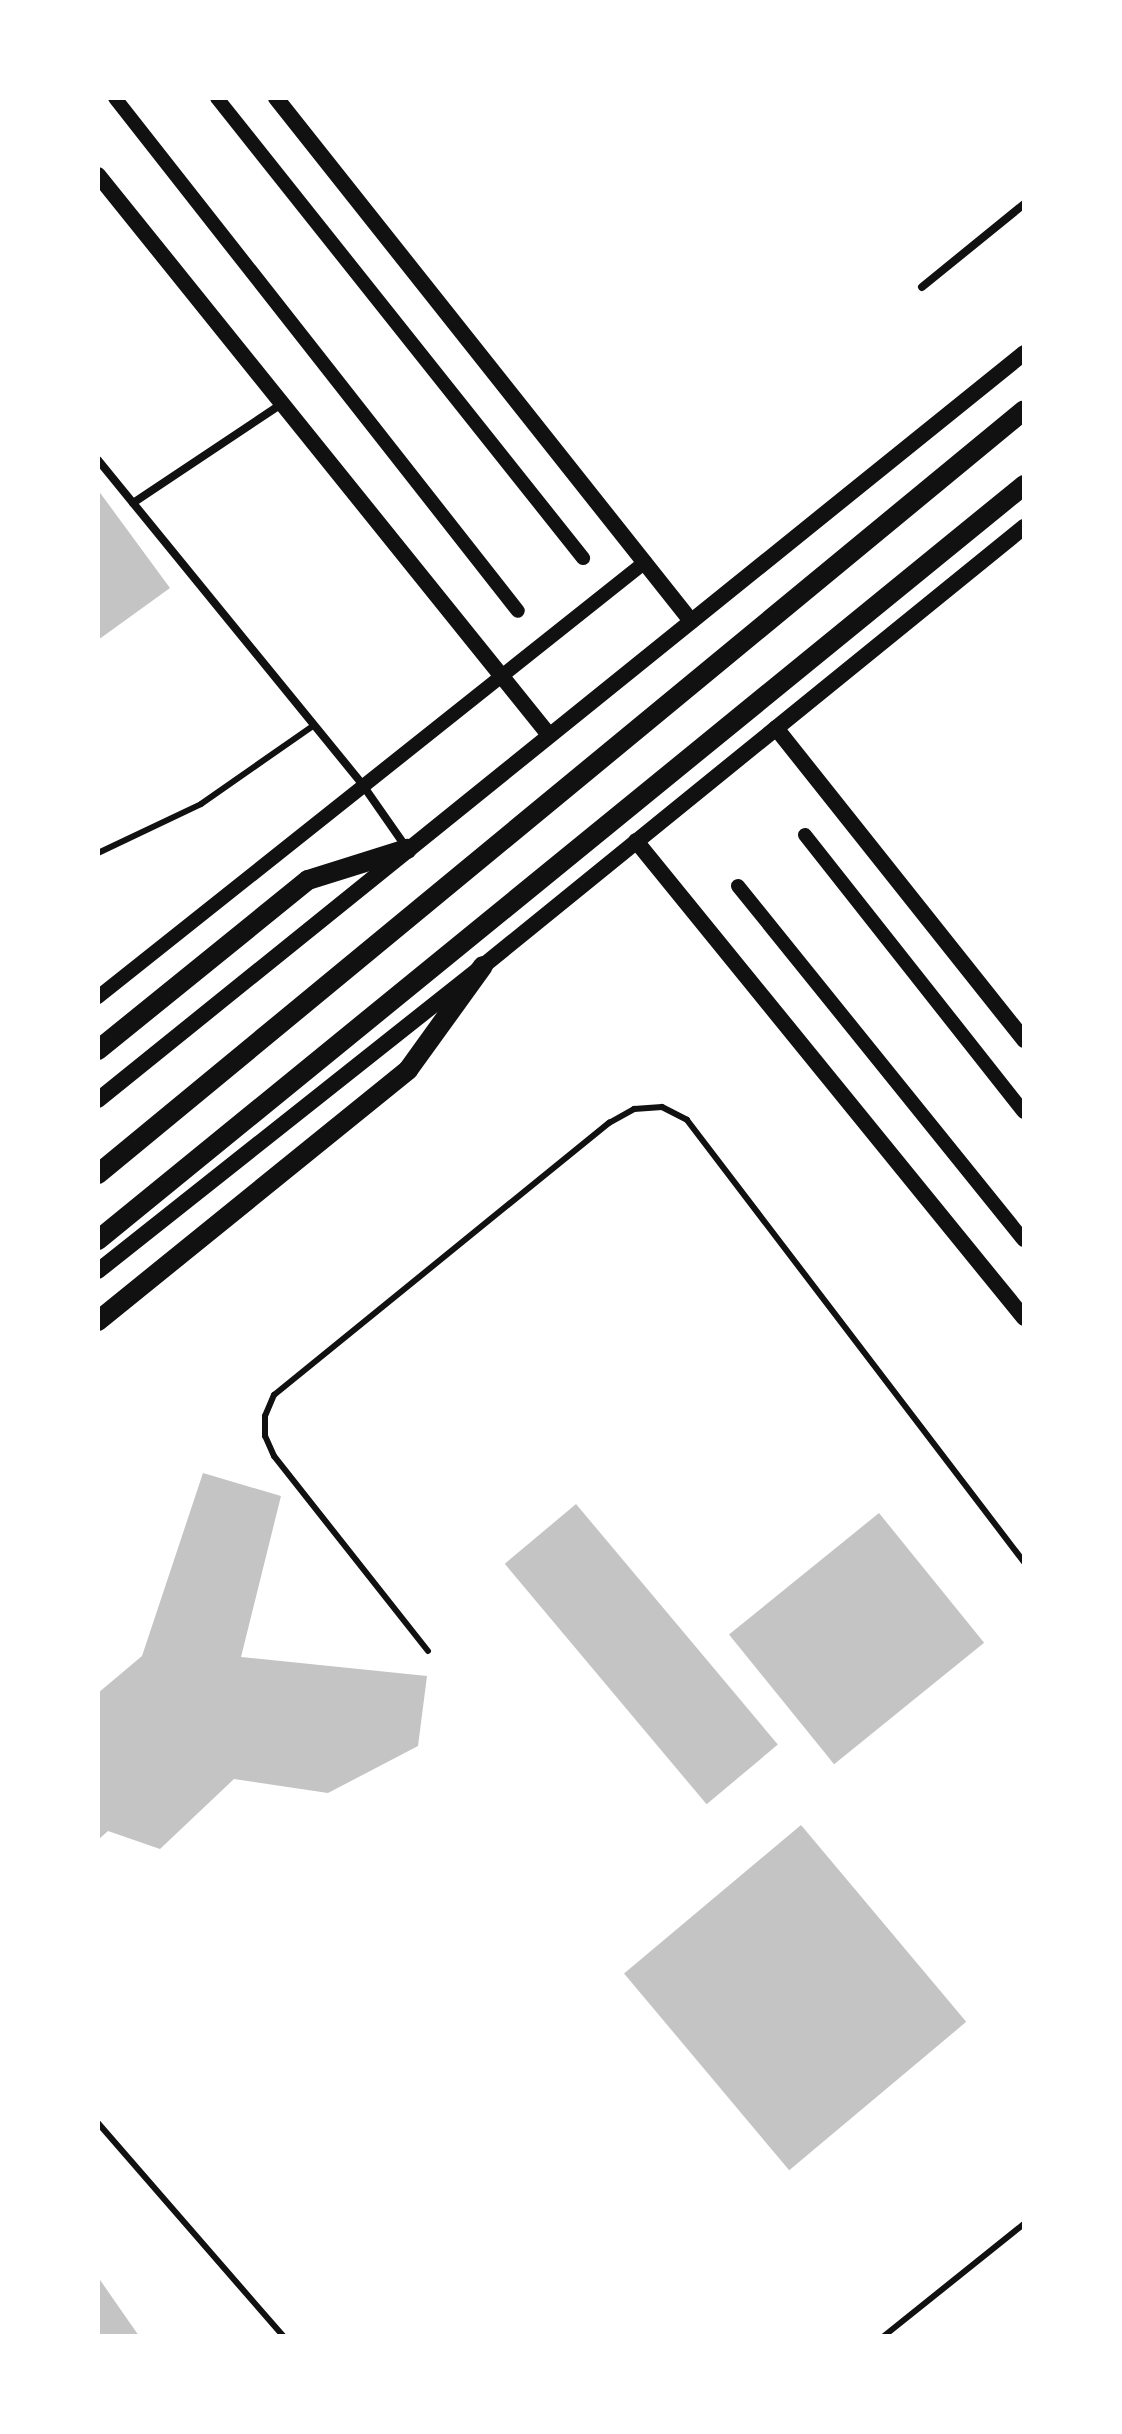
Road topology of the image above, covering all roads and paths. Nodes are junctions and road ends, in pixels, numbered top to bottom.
1 (115, 98) edge
2 (217, 98) edge
3 (276, 98) edge
4 (98, 175) edge
5 (1024, 204) edge
6 (922, 287) dead end
7 (1024, 353) edge
8 (283, 403) junction
9 (1024, 410) edge
10 (98, 460) edge
11 (1024, 485) edge
12 (133, 503) junction
13 (1024, 527) edge
14 (583, 558) dead end
15 (645, 562) junction
16 (518, 611) dead end
17 (691, 621) junction
18 (501, 675) junction
19 (313, 726) junction
20 (776, 728) junction
21 (549, 735) junction
22 (362, 784) junction
23 (805, 835) dead end
24 (636, 841) junction
25 (407, 849) junction
26 (98, 853) edge
27 (738, 886) dead end
28 (483, 966) junction
29 (98, 997) edge
30 (1024, 1040) edge
31 (98, 1050) edge
32 (98, 1100) edge
33 (1024, 1112) edge
34 (98, 1174) edge
35 (98, 1240) edge
36 (1024, 1240) edge
37 (98, 1271) edge
38 (1024, 1318) edge
39 (98, 1321) edge
40 (1024, 1562) edge
41 (428, 1651) dead end
42 (98, 2123) edge
43 (1024, 2224) edge
44 (283, 2336) edge
45 (884, 2336) edge

1 - 16 street
2 - 14 street
3 - 15 main road
4 - 8 main road
5 - 6 street
7 - 17 main road
8 - 12 street
8 - 18 main road
9 - 34 main road
10 - 12 street
11 - 35 main road
12 - 19 street
13 - 20 main road
15 - 17 main road
15 - 18 street
17 - 21 main road
18 - 21 main road
18 - 22 street
19 - 22 street
19 - 26 lane
20 - 24 main road
20 - 30 main road
21 - 25 main road
22 - 25 street
22 - 29 street
23 - 33 street
24 - 28 main road
24 - 38 main road
25 - 31 main road
25 - 32 main road
27 - 36 street
28 - 37 main road
28 - 39 main road
40 - 41 lane
42 - 44 lane
43 - 45 lane

